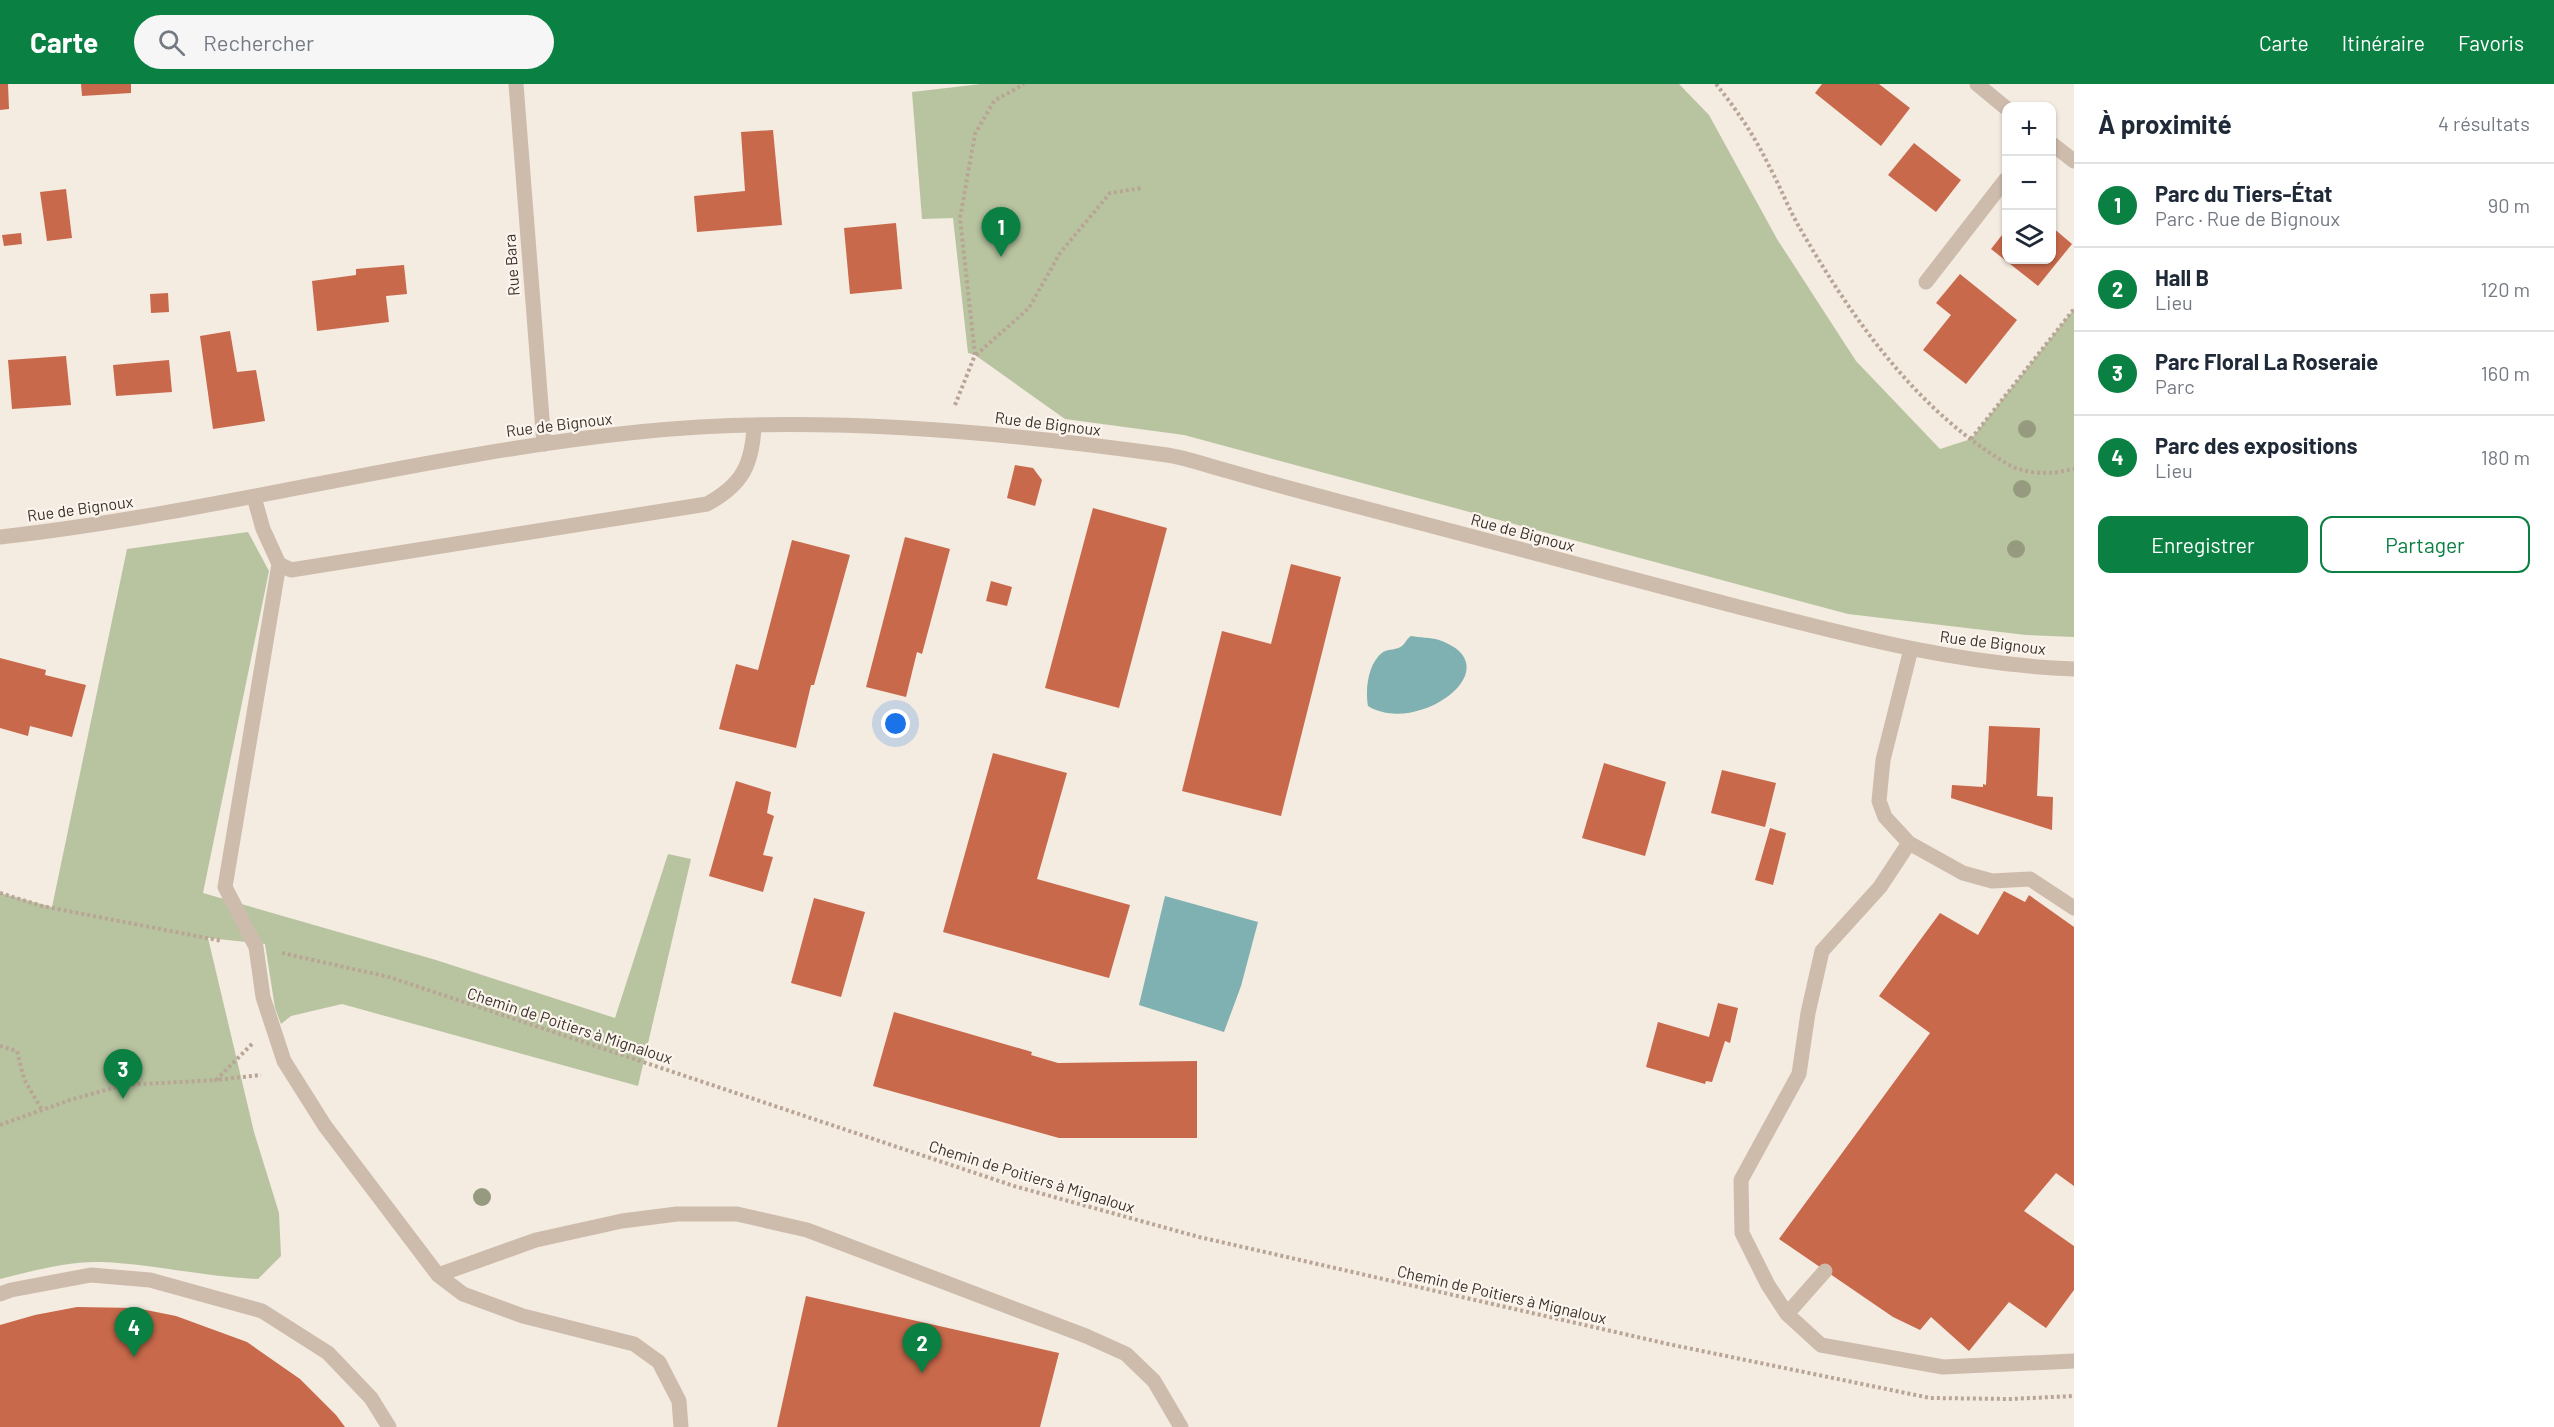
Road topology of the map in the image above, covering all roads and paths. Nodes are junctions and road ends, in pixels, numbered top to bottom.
1 (516, 84) edge
2 (1024, 84) edge
3 (1716, 84) edge
4 (1977, 84) edge
5 (2002, 104) edge
6 (2056, 147) edge
7 (2074, 161) edge
8 (2002, 185) edge
9 (1142, 188) dead end
10 (1926, 282) dead end
11 (2074, 309) edge
12 (975, 355) junction
13 (754, 427) junction
14 (945, 431) junction
15 (1971, 439) junction
16 (544, 444) junction
17 (2074, 470) edge
18 (254, 497) junction
19 (0, 537) edge
20 (279, 564) junction
21 (1911, 649) junction
22 (2074, 669) edge
23 (1910, 843) junction
24 (0, 893) edge
25 (2074, 908) edge
26 (256, 947) junction
27 (271, 1024) junction
28 (0, 1046) edge
29 (258, 1075) dead end
30 (216, 1080) junction
31 (42, 1110) junction
32 (0, 1125) edge
33 (1825, 1271) dead end
34 (438, 1275) junction
35 (0, 1294) edge
36 (1787, 1314) junction
37 (2074, 1361) edge
38 (2074, 1396) edge
39 (389, 1427) edge
40 (681, 1427) edge
41 (1181, 1427) edge

1 - 16 street, Rue Bara
2 - 12 path
3 - 15 path
4 - 5 street
6 - 7 street
8 - 10 street
9 - 12 path
11 - 15 path
12 - 14 path
13 - 14 street, Rue de Bignoux
13 - 16 street, Rue de Bignoux
13 - 20 street
14 - 21 street, Rue de Bignoux
15 - 17 path
16 - 18 street, Rue de Bignoux
18 - 19 street, Rue de Bignoux
18 - 20 street
20 - 26 street
21 - 22 street, Rue de Bignoux
21 - 23 street
23 - 25 street
23 - 36 street
24 - 26 path, Chemin de Poitiers à Mignaloux
26 - 27 street
26 - 38 path, Chemin de Poitiers à Mignaloux
27 - 30 path
27 - 34 street
28 - 31 path
29 - 30 path
30 - 31 path
31 - 32 path
33 - 36 street
34 - 40 street
34 - 41 street
35 - 39 street
36 - 37 street

